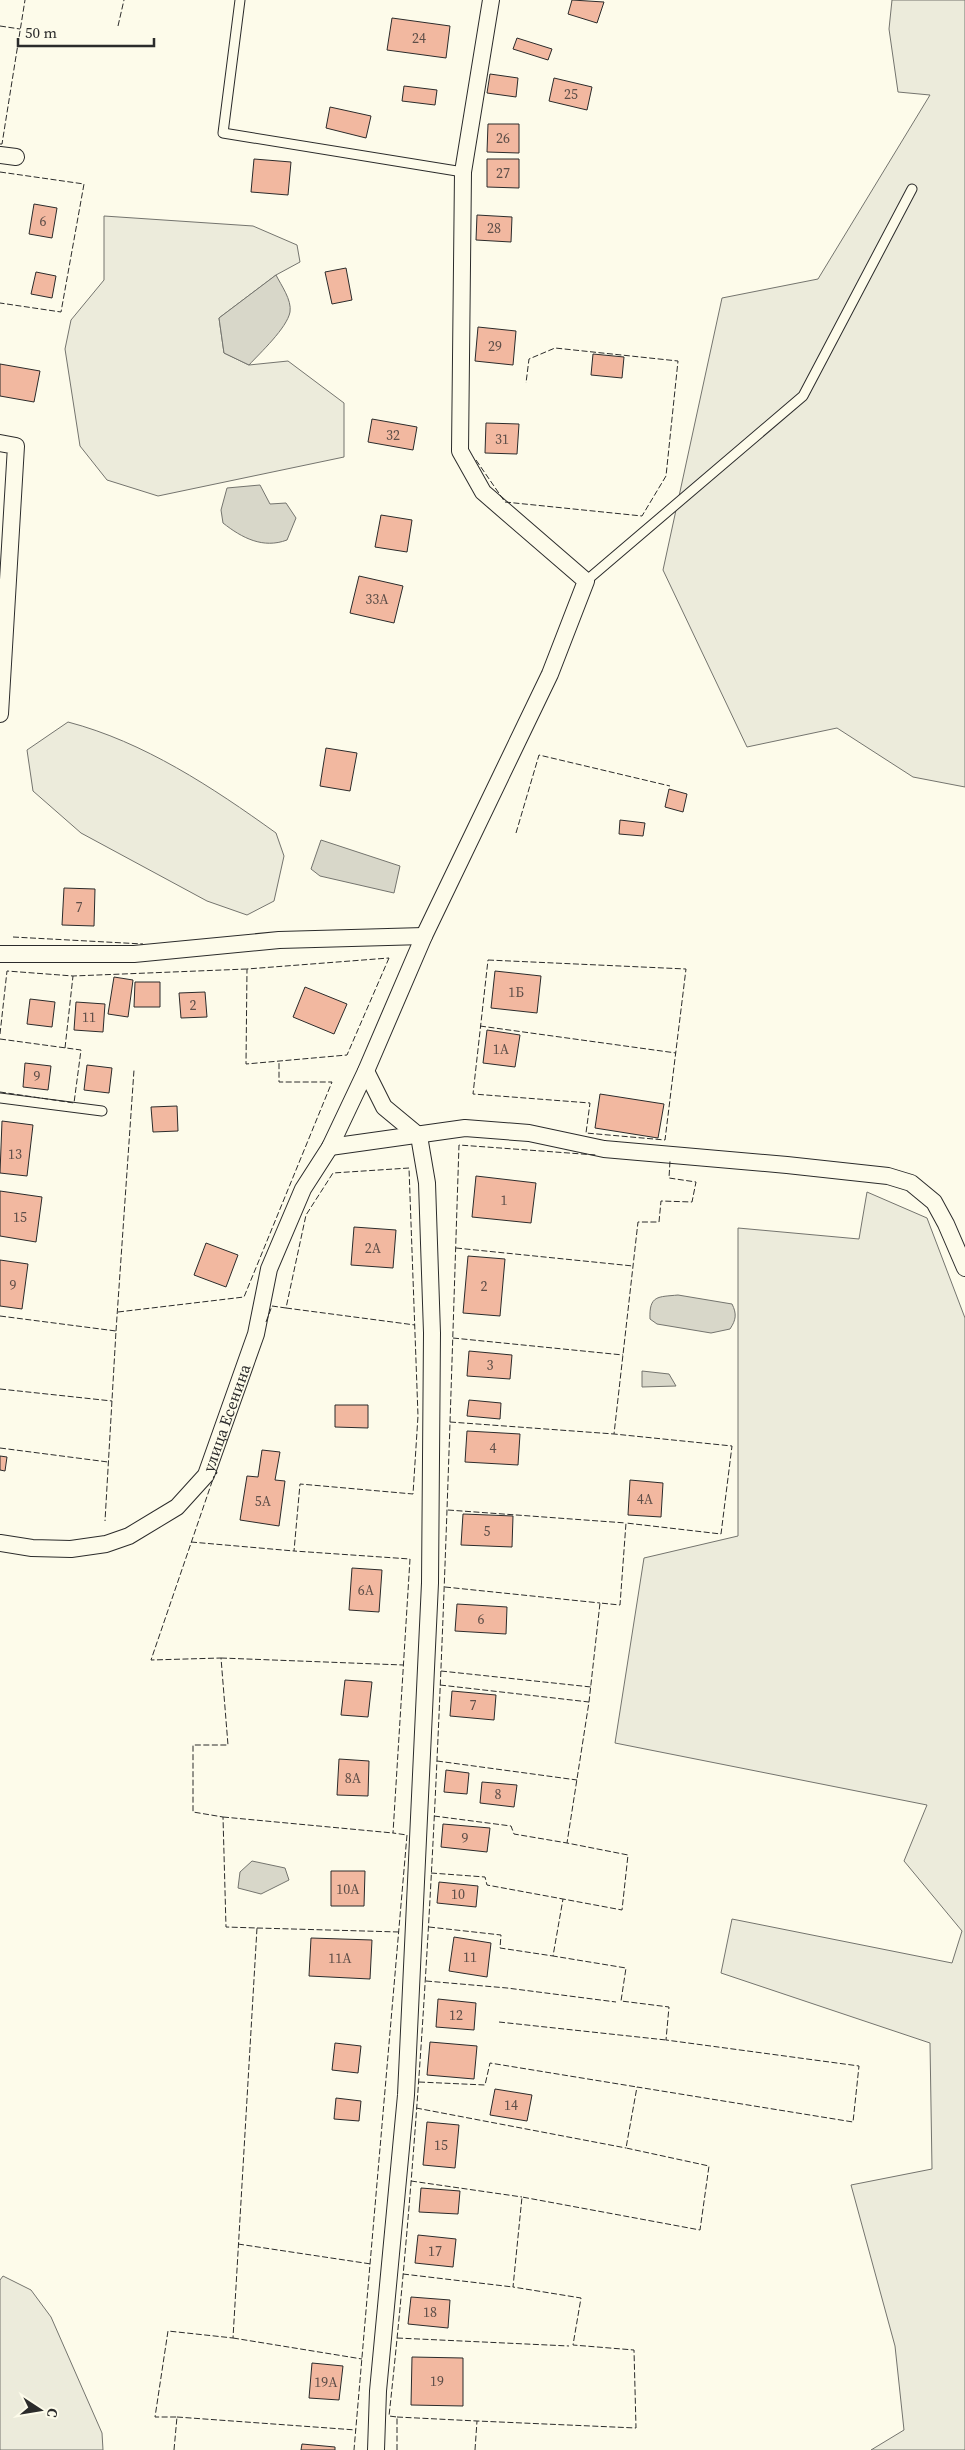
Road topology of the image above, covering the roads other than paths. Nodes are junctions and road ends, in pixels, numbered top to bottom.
1 (240, 0) edge
2 (491, 0) edge
3 (463, 172) junction
4 (912, 190) dead end
5 (8, 445) edge
6 (586, 581) junction
7 (0, 714) edge
8 (424, 936) junction
9 (0, 954) edge
10 (366, 1071) junction
11 (0, 1098) edge
12 (102, 1111) dead end
13 (418, 1136) junction
14 (330, 1148) junction
15 (965, 1268) edge
16 (0, 1543) edge
17 (376, 2450) edge

1 - 3 lane
2 - 3 street
3 - 6 street
4 - 6 lane
5 - 7 street
6 - 8 street, улица Есенина
8 - 9 street
8 - 10 street, улица Есенина
10 - 13 street
10 - 14 street, улица Есенина
11 - 12 lane
13 - 14 street
13 - 15 street
13 - 17 street
14 - 16 street, улица Есенина

